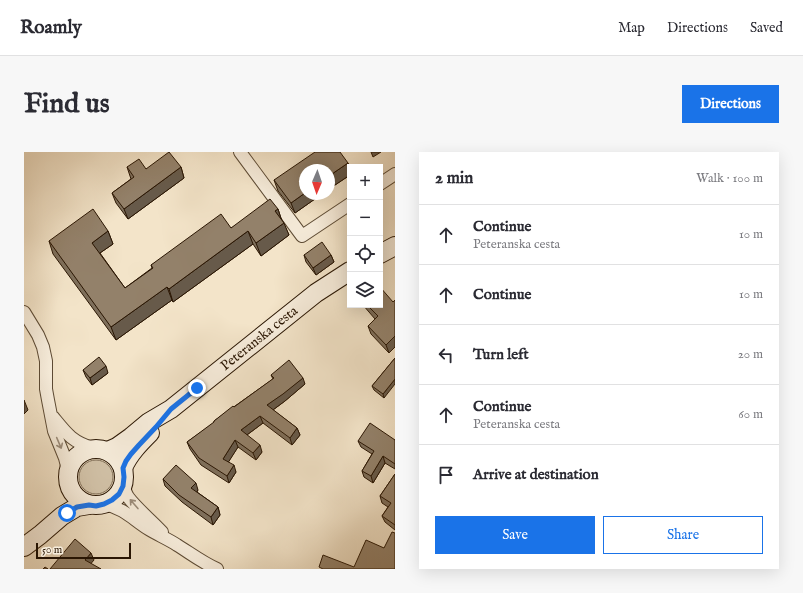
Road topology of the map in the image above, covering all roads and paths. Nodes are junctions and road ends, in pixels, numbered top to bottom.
1 (240, 152) edge
2 (395, 174) edge
3 (383, 182) edge
4 (347, 206) edge
5 (395, 246) edge
6 (383, 252) edge
7 (348, 272) edge
8 (24, 312) edge
9 (171, 409) junction
10 (51, 414) junction
11 (100, 450) junction
12 (68, 476) junction
13 (123, 477) junction
14 (96, 504) junction
15 (169, 540) junction
16 (24, 546) edge
17 (217, 569) edge

1 - 4 street
2 - 3 street
5 - 6 main road
7 - 9 main road, Peteranska cesta
8 - 10 street
9 - 11 main road, Peteranska cesta
9 - 13 main road, Peteranska cesta
10 - 11 street
10 -> 12 street
11 - 12 main road
11 - 13 main road
12 - 14 main road
12 - 16 main road
13 - 14 main road
15 -> 13 street
14 - 15 street
14 - 16 main road
15 - 17 street

